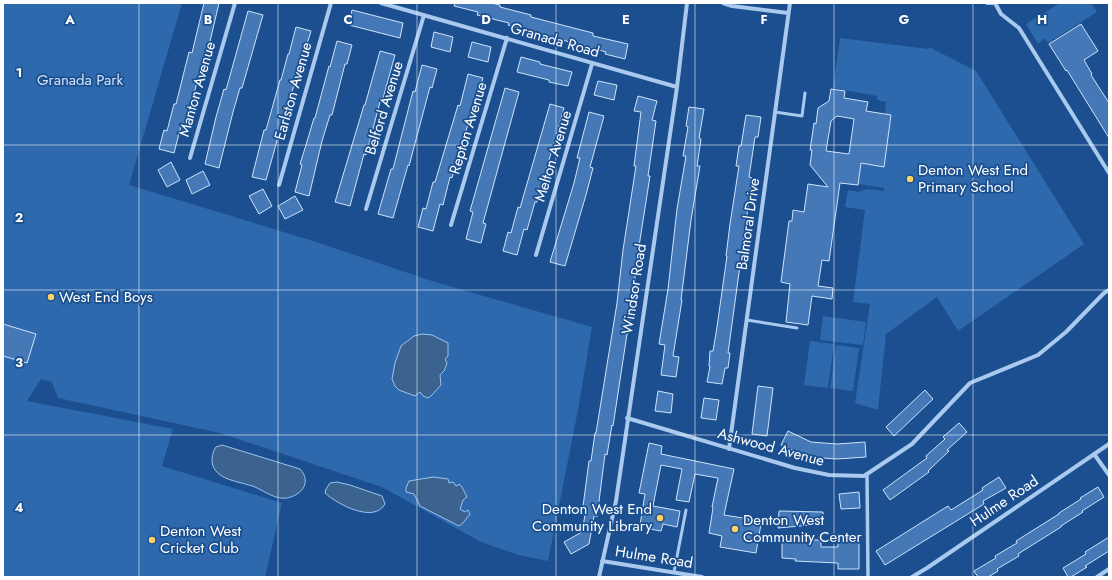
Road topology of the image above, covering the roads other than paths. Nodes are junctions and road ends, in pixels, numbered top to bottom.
1 (235, 3) edge
2 (330, 3) edge
3 (381, 3) edge
4 (687, 3) edge
5 (723, 3) edge
6 (790, 3) edge
7 (987, 3) edge
8 (788, 13) junction
9 (424, 15) junction
10 (507, 38) junction
11 (592, 64) junction
12 (677, 87) junction
13 (805, 93) dead end
14 (775, 112) junction
15 (190, 158) dead end
16 (1109, 173) edge
17 (279, 185) dead end
18 (366, 209) dead end
19 (451, 225) dead end
20 (536, 254) dead end
21 (1109, 290) edge
22 (746, 320) junction
23 (797, 328) dead end
24 (627, 418) junction
25 (1109, 444) edge
26 (729, 449) junction
27 (1094, 454) junction
28 (867, 474) junction
29 (1109, 475) edge
30 (686, 510) dead end
31 (602, 561) junction
32 (1109, 569) edge
33 (674, 572) junction
34 (599, 577) edge
35 (702, 577) edge
36 (868, 577) edge
37 (912, 577) edge
38 (1097, 577) edge

1 - 15 street, Manton Avenue
2 - 17 street, Earlston Avenue
3 - 9 street, Granada Road
4 - 12 street, Windsor Road
5 - 8 street
6 - 8 street, Balmoral Drive
7 - 16 street
8 - 14 street, Balmoral Drive
9 - 10 street, Granada Road
9 - 18 street, Belford Avenue
10 - 11 street, Granada Road
10 - 19 street, Repton Avenue
11 - 12 street, Granada Road
11 - 20 street, Melton Avenue
12 - 24 street, Windsor Road
13 - 14 lane
14 - 22 street, Balmoral Drive
21 - 28 street, Ashwood Avenue
22 - 23 lane
22 - 26 street, Balmoral Drive
24 - 26 street, Ashwood Avenue
24 - 31 street, Windsor Road
25 - 27 street, Hulme Road
26 - 28 street, Ashwood Avenue
27 - 29 street
27 - 37 street, Hulme Road
28 - 36 street
30 - 33 lane
31 - 33 street, Hulme Road
31 - 34 street, Windsor Road
32 - 38 street
33 - 35 street, Hulme Road

